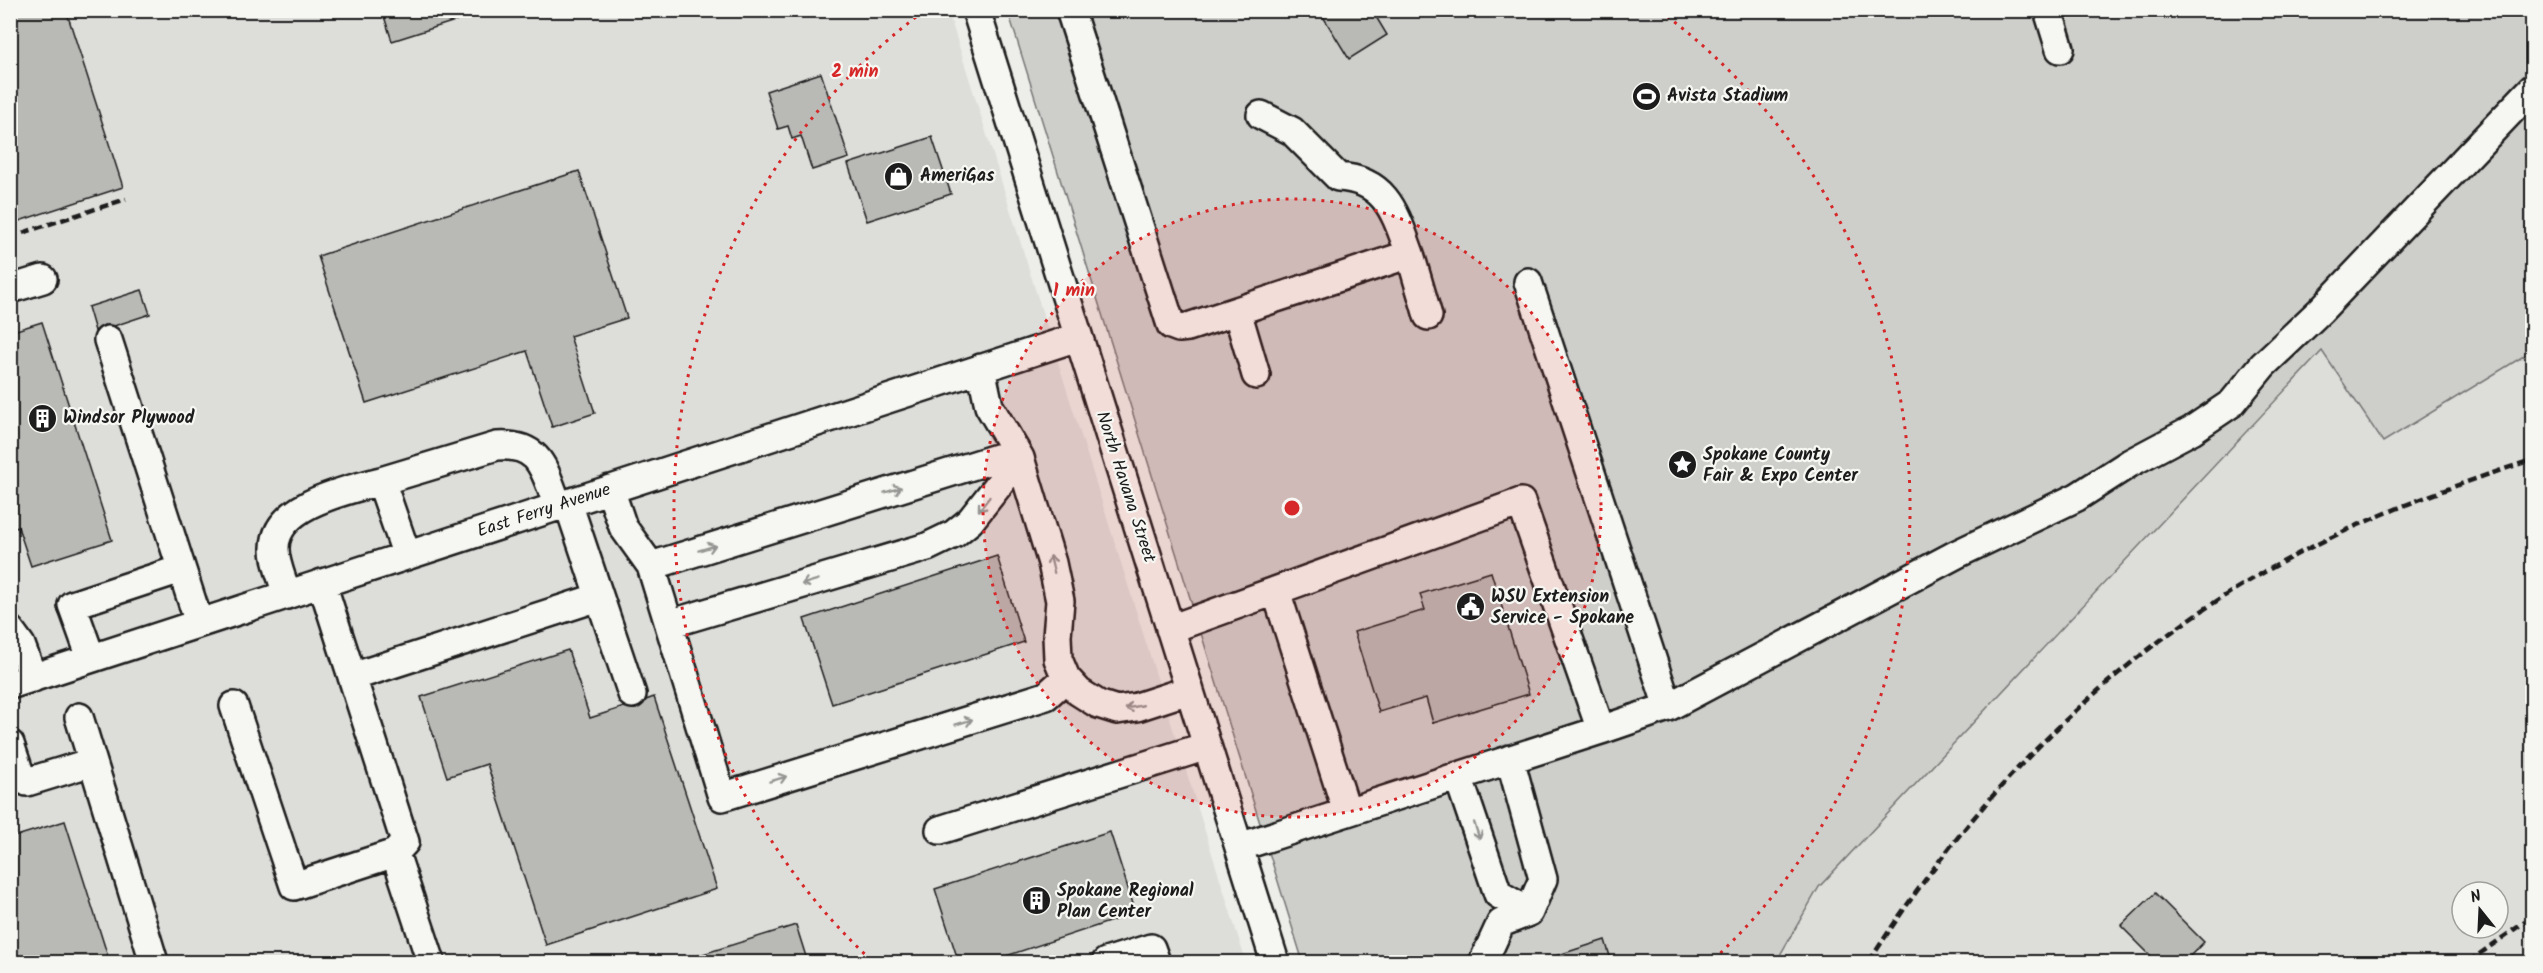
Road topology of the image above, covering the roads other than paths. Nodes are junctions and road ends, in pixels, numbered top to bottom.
1 (976, 10) edge
2 (1070, 10) edge
3 (2049, 10) edge
4 (2060, 49) dead end
5 (2532, 89) edge
6 (1261, 115) dead end
7 (1410, 254) junction
8 (43, 279) dead end
9 (1528, 282) dead end
10 (10, 289) edge
11 (1237, 311) junction
12 (1428, 316) dead end
13 (1078, 337) junction
14 (108, 340) dead end
15 (981, 368) junction
16 (1256, 375) dead end
17 (1018, 455) junction
18 (381, 480) junction
19 (610, 489) junction
20 (563, 505) junction
21 (407, 556) junction
22 (651, 566) junction
23 (181, 569) junction
24 (322, 583) junction
25 (1276, 591) junction
26 (287, 595) junction
27 (599, 597) junction
28 (199, 623) junction
29 (669, 624) junction
30 (1170, 629) junction
31 (10, 630) edge
32 (91, 658) junction
33 (352, 677) junction
34 (1066, 678) junction
35 (22, 681) edge
36 (1190, 690) junction
37 (632, 694) dead end
38 (234, 706) dead end
39 (1668, 706) junction
40 (79, 717) dead end
41 (1601, 730) junction
42 (10, 744) edge
43 (1207, 746) junction
44 (1510, 759) junction
45 (92, 762) junction
46 (1458, 776) junction
47 (1347, 812) junction
48 (940, 830) dead end
49 (1239, 847) junction
50 (395, 853) junction
51 (1529, 912) junction
52 (154, 963) edge
53 (431, 963) edge
54 (1106, 963) edge
55 (1156, 963) edge
56 (1275, 963) edge
57 (1483, 963) edge

1 - 13 street, North Havana Street
2 - 11 street
3 - 4 street
5 - 39 street
6 - 7 street
7 - 11 street
7 - 12 street
8 - 10 street
9 - 39 street
11 - 16 street
13 - 15 street, East Ferry Avenue
13 - 30 street, North Havana Street
14 - 23 street
15 - 17 street
15 - 19 street, East Ferry Avenue
22 -> 17 street
17 -> 29 street
34 -> 17 street
18 - 20 street
18 - 21 street
18 - 26 street
19 - 20 street, East Ferry Avenue
19 - 22 street
20 - 21 street, East Ferry Avenue
20 - 27 street
21 - 24 street, East Ferry Avenue
22 - 29 street
23 - 28 street
23 - 32 street
24 - 26 street, East Ferry Avenue
24 - 33 street
25 - 30 street
25 - 41 street
25 - 47 street
26 - 28 street, East Ferry Avenue
27 - 33 street
27 - 37 street
28 - 32 street, East Ferry Avenue
29 -> 34 street
30 - 36 street, North Havana Street
31 - 35 street
32 - 35 street, East Ferry Avenue
33 - 50 street
36 -> 34 street
36 - 43 street, North Havana Street
38 - 50 street
39 - 41 street
40 - 45 street
41 - 44 street
42 - 45 street
43 - 48 street
43 - 49 street, North Havana Street
44 - 46 street
44 - 51 street
45 - 52 street
46 - 47 street
46 -> 51 street
47 - 49 street
49 - 56 street, North Havana Street
50 - 53 street
51 - 57 street
54 - 55 street

